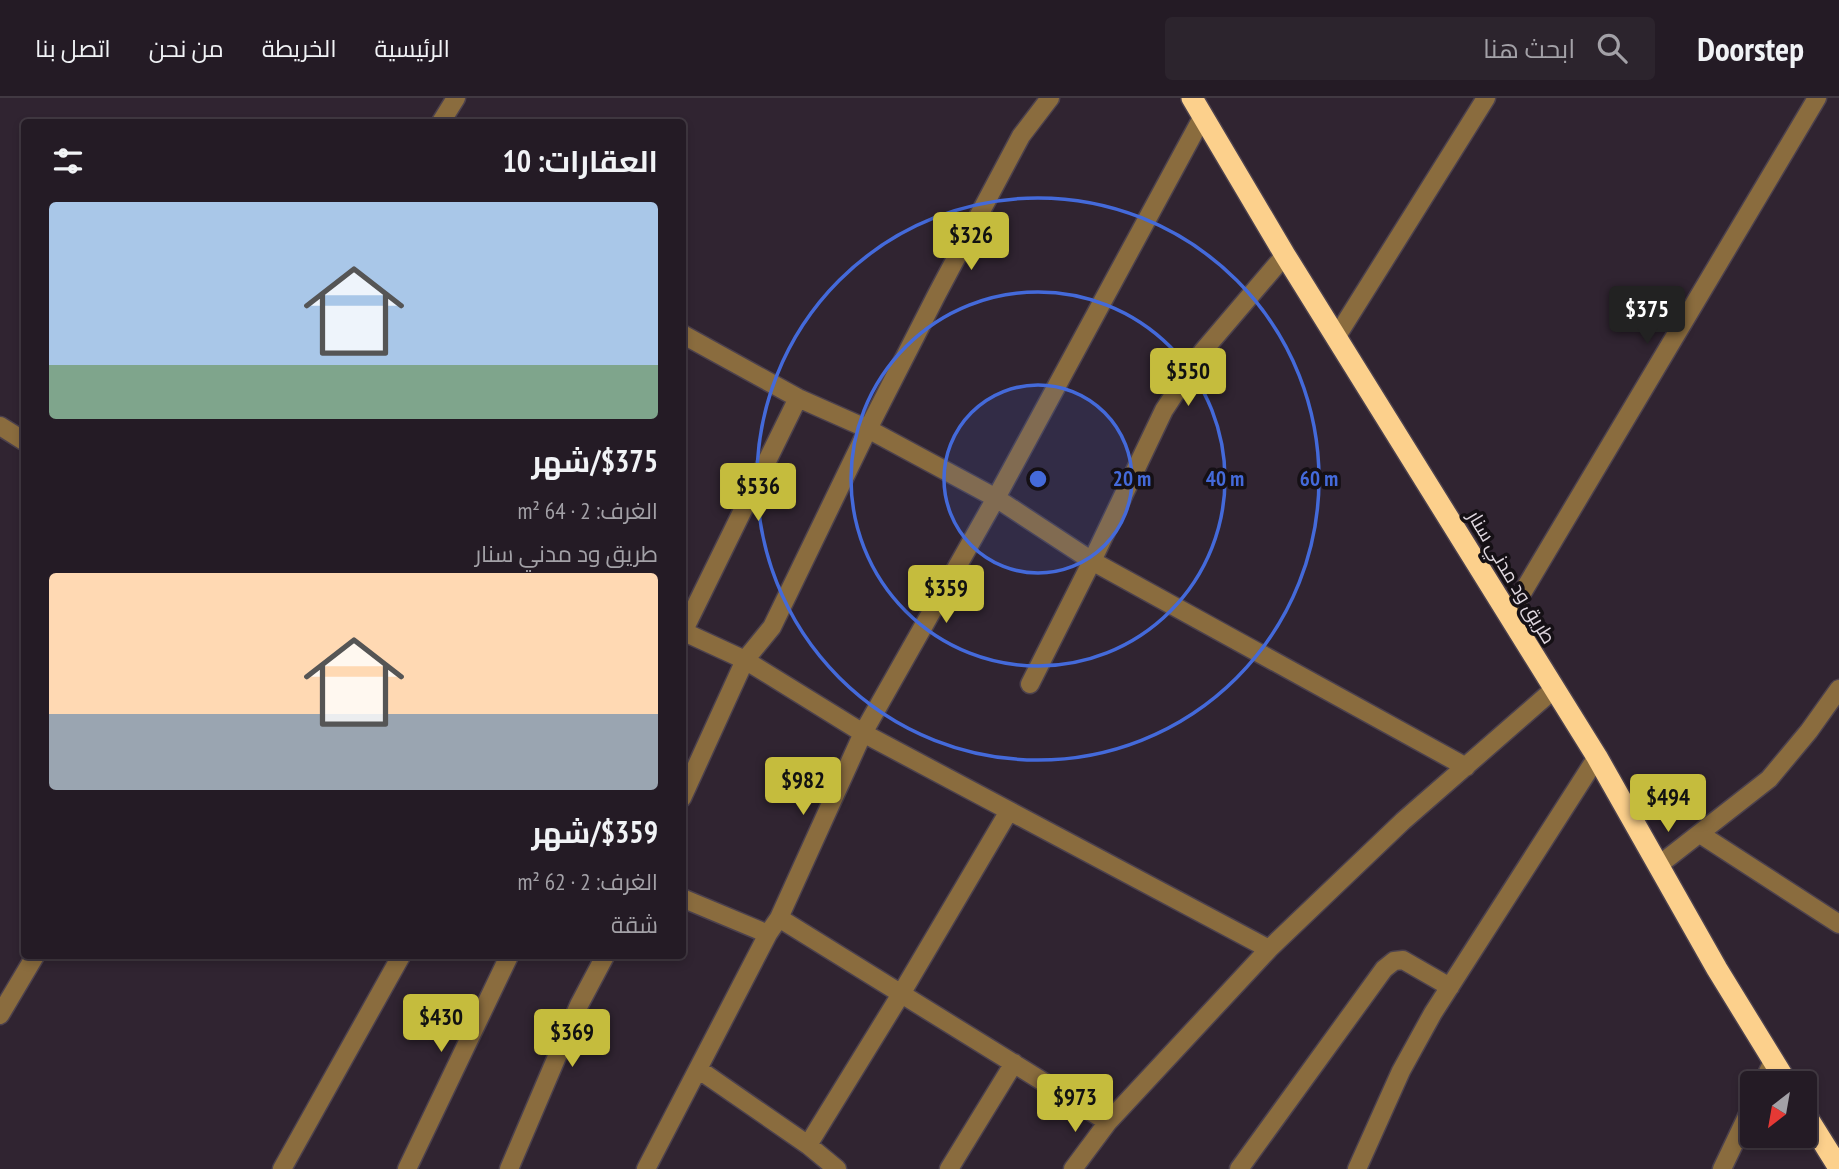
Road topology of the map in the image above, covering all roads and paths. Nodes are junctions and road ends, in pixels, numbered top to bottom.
1 (456, 98) edge
2 (1050, 98) edge
3 (1192, 98) edge
4 (1486, 98) edge
5 (1818, 98) edge
6 (1203, 116) junction
7 (442, 119) edge
8 (1285, 255) junction
9 (686, 336) edge
10 (1337, 336) junction
11 (798, 398) junction
12 (0, 426) edge
13 (868, 429) junction
14 (21, 439) edge
15 (996, 498) junction
16 (1092, 561) junction
17 (1509, 615) junction
18 (686, 626) edge
19 (686, 633) edge
20 (745, 660) junction
21 (1030, 684) dead end
22 (1839, 689) edge
23 (1553, 690) junction
24 (863, 733) junction
25 (1597, 757) junction
26 (1466, 767) junction
27 (686, 789) edge
28 (1009, 811) junction
29 (1700, 834) junction
30 (1659, 865) junction
31 (686, 900) edge
32 (779, 918) junction
33 (1839, 924) edge
34 (768, 934) junction
35 (1269, 948) junction
36 (33, 959) edge
37 (399, 959) edge
38 (508, 959) edge
39 (603, 959) edge
40 (1450, 987) junction
41 (901, 994) junction
42 (0, 1015) edge
43 (1773, 1061) junction
44 (1014, 1063) junction
45 (698, 1069) junction
46 (1768, 1071) edge
47 (1779, 1071) edge
48 (1108, 1122) junction
49 (1740, 1131) edge
50 (1817, 1133) edge
51 (808, 1145) junction
52 (1839, 1168) edge
53 (282, 1169) edge
54 (407, 1169) edge
55 (509, 1169) edge
56 (646, 1169) edge
57 (837, 1169) edge
58 (949, 1169) edge
59 (1073, 1169) edge
60 (1240, 1169) edge
61 (1357, 1169) edge
62 (1722, 1169) edge

1 - 7 street
2 - 13 street
3 - 6 highway, طريق ود مدني سنار
4 - 10 street
5 - 17 street
6 - 8 highway, طريق ود مدني سنار
6 - 15 street
8 - 10 highway, طريق ود مدني سنار
8 - 16 street
9 - 11 street
10 - 17 highway, طريق ود مدني سنار
11 - 13 street
11 - 18 street
12 - 14 street
13 - 15 street
13 - 20 street
15 - 16 street
15 - 24 street
16 - 21 street
16 - 26 street
17 - 23 highway, طريق ود مدني سنار
19 - 20 street
20 - 24 street
20 - 27 street
22 - 29 street
23 - 25 highway, طريق ود مدني سنار
23 - 26 street
24 - 28 street
24 - 32 street
25 - 30 highway, طريق ود مدني سنار
25 - 40 street
26 - 35 street
28 - 35 street
28 - 41 street
29 - 30 street
29 - 33 street
30 - 43 highway, طريق ود مدني سنار
31 - 34 street
32 - 34 street
32 - 41 street
34 - 45 street
35 - 48 street
36 - 42 street
37 - 53 street
38 - 54 street
39 - 55 street
40 - 60 street
40 - 61 street
41 - 44 street
41 - 51 street
43 - 46 street
43 - 47 highway, طريق ود مدني سنار
44 - 48 street
44 - 58 street
45 - 51 street
45 - 56 street
48 - 59 street
49 - 62 street
50 - 52 highway
51 - 57 street

